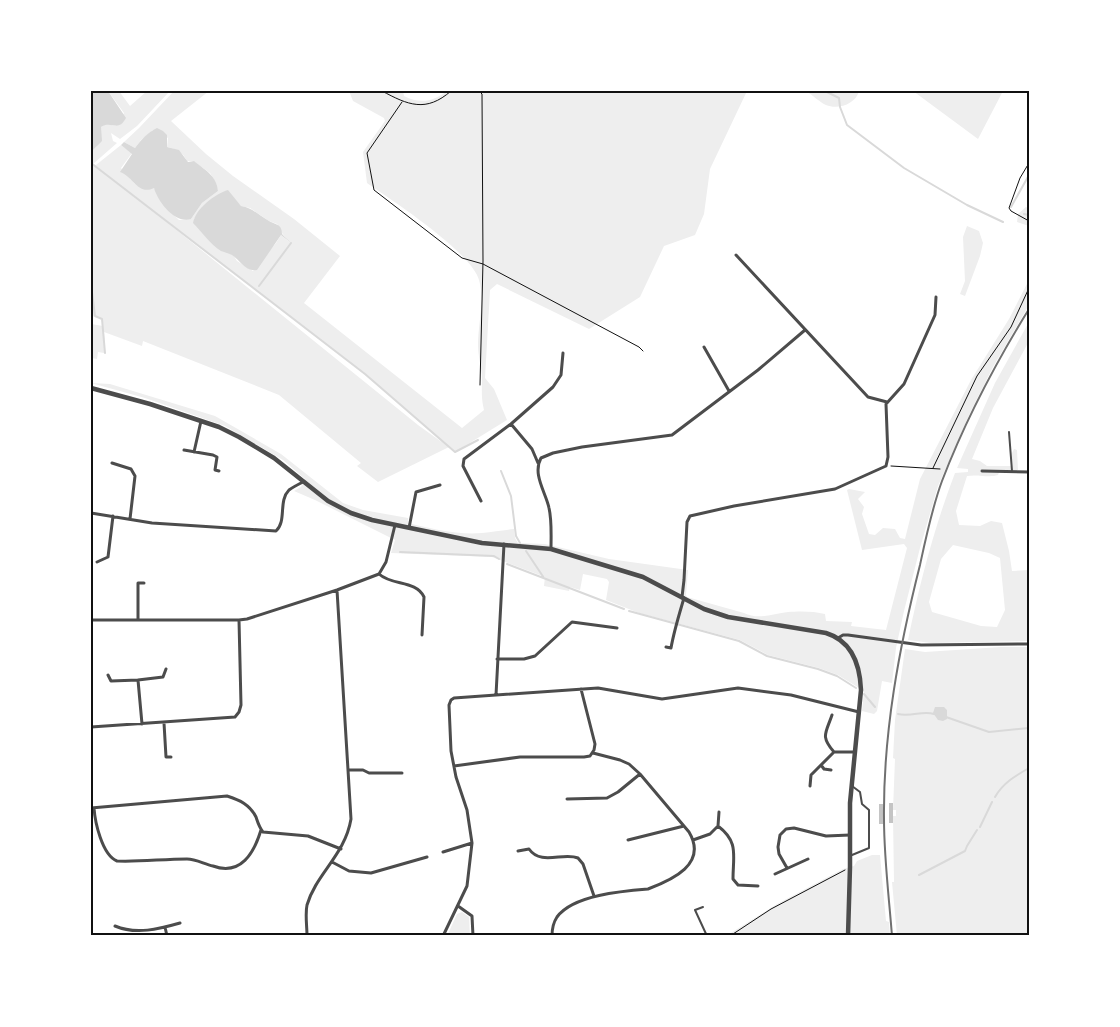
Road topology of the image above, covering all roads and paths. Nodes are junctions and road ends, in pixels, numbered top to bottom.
1 (382, 91) edge
2 (451, 91) edge
3 (479, 91) edge
4 (402, 102) junction
5 (1029, 163) edge
6 (1029, 220) edge
7 (736, 255) dead end
8 (483, 264) junction
9 (1029, 288) edge
10 (936, 296) dead end
11 (805, 330) junction
12 (704, 347) dead end
13 (643, 351) dead end
14 (563, 353) dead end
15 (480, 384) dead end
16 (91, 388) edge
17 (729, 392) junction
18 (887, 402) junction
19 (201, 421) junction
20 (511, 424) junction
21 (1009, 432) dead end
22 (184, 450) dead end
23 (194, 452) junction
24 (112, 463) dead end
25 (538, 463) junction
26 (886, 466) junction
27 (933, 468) junction
28 (940, 469) dead end
29 (219, 471) dead end
30 (982, 471) dead end
31 (1012, 471) junction
32 (1029, 472) edge
33 (303, 482) junction
34 (440, 485) dead end
35 (481, 501) dead end
36 (91, 513) edge
37 (113, 516) junction
38 (130, 519) junction
39 (395, 525) junction
40 (409, 528) junction
41 (504, 544) junction
42 (551, 549) junction
43 (97, 562) dead end
44 (379, 574) junction
45 (144, 583) dead end
46 (337, 590) junction
47 (683, 598) junction
48 (91, 620) edge
49 (138, 620) junction
50 (239, 620) junction
51 (618, 628) dead end
52 (422, 635) dead end
53 (838, 638) junction
54 (1029, 644) edge
55 (666, 648) dead end
56 (497, 659) junction
57 (166, 669) dead end
58 (108, 675) dead end
59 (138, 680) junction
60 (582, 689) junction
61 (496, 695) junction
62 (859, 712) junction
63 (832, 715) dead end
64 (164, 723) junction
65 (142, 724) junction
66 (91, 727) edge
67 (834, 752) junction
68 (855, 752) junction
69 (593, 753) junction
70 (171, 757) dead end
71 (821, 765) junction
72 (454, 766) junction
73 (349, 770) junction
74 (832, 770) dead end
75 (402, 773) dead end
76 (640, 774) junction
77 (810, 786) dead end
78 (852, 786) junction
79 (567, 799) dead end
80 (93, 808) edge
81 (719, 812) dead end
82 (684, 826) junction
83 (718, 826) junction
84 (261, 830) junction
85 (850, 835) junction
86 (628, 840) dead end
87 (693, 840) junction
88 (472, 843) junction
89 (341, 849) junction
90 (518, 851) dead end
91 (443, 852) dead end
92 (850, 856) junction
93 (427, 857) dead end
94 (808, 859) dead end
95 (332, 862) junction
96 (850, 867) junction
97 (787, 868) junction
98 (775, 874) dead end
99 (758, 886) dead end
100 (594, 896) junction
101 (458, 906) junction
102 (703, 907) dead end
103 (180, 922) dead end
104 (115, 926) dead end
105 (165, 927) junction
106 (167, 936) edge
107 (307, 936) edge
108 (443, 936) edge
109 (473, 936) edge
110 (552, 936) edge
111 (707, 936) edge
112 (730, 936) edge
113 (848, 936) edge

1 - 4 path
2 - 4 path
3 - 8 path
4 - 8 path
5 - 6 path
7 - 11 street
8 - 13 path
8 - 15 path
9 - 27 path
10 - 18 street
11 - 17 street
11 - 18 street
12 - 17 street
14 - 20 street
16 - 19 street
17 - 25 street
18 - 26 street
19 - 23 street
19 - 33 street
20 - 25 street
20 - 35 street
21 - 31 lane
22 - 23 street
23 - 29 street
24 - 38 street
25 - 42 street
26 - 27 path
26 - 47 street
27 - 28 path
30 - 31 street
31 - 32 street
33 - 38 street
33 - 39 street
34 - 40 street
36 - 37 street
37 - 38 street
37 - 43 street
39 - 40 street
39 - 44 street
40 - 41 street
41 - 42 street
41 - 56 street
42 - 47 street
44 - 46 street
44 - 52 street
45 - 49 street
46 - 50 street
46 - 73 street
47 - 53 street
47 - 55 street
48 - 49 street
49 - 50 street
50 - 64 street
51 - 56 street
53 - 54 street
53 - 62 street
56 - 61 street
57 - 59 street
58 - 59 street
59 - 65 street
60 - 61 street
60 - 62 street
60 - 69 street
61 - 72 street
62 - 68 street
63 - 67 street
64 - 65 street
64 - 70 street
65 - 66 street
67 - 68 street
67 - 71 street
68 - 78 street
69 - 72 street
69 - 76 street
71 - 74 street
71 - 77 street
72 - 88 street
73 - 75 street
73 - 89 street
76 - 79 street
76 - 82 street
78 - 85 street
78 - 92 lane
80 - 84 street
80 - 84 street
81 - 83 street
82 - 86 street
82 - 87 street
83 - 87 street
83 - 99 street
84 - 89 street
85 - 92 street
85 - 97 street
87 - 100 street
88 - 91 street
88 - 101 street
89 - 95 street
90 - 100 street
92 - 96 street
93 - 95 street
94 - 97 street
95 - 107 street
96 - 112 path
96 - 113 street
97 - 98 street
100 - 110 street
101 - 108 street
101 - 109 street
102 - 111 lane
103 - 105 street
104 - 105 street
105 - 106 street

